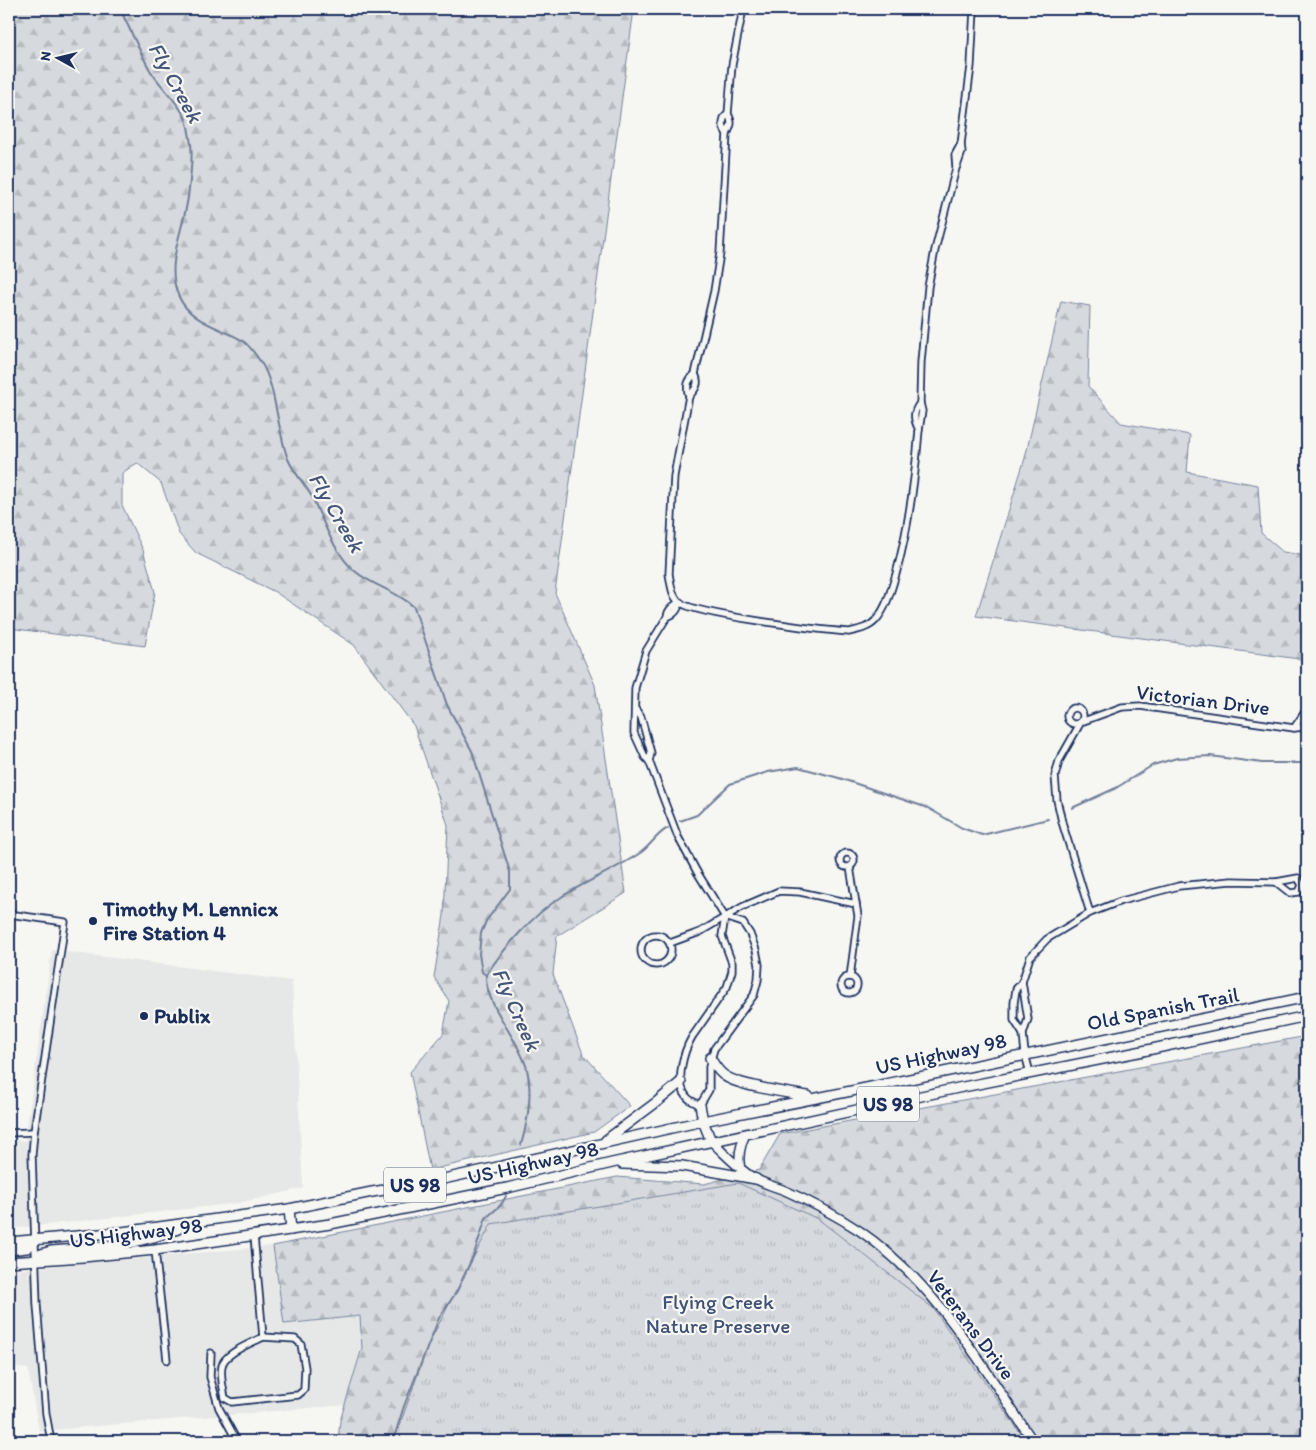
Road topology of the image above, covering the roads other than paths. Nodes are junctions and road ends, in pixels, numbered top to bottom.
1 (743, 9) edge
2 (974, 9) edge
3 (695, 374) junction
4 (689, 396) junction
5 (680, 602) junction
6 (1307, 709) edge
7 (636, 710) junction
8 (1307, 727) edge
9 (1294, 728) junction
10 (649, 761) junction
11 (850, 867) dead end
12 (1276, 882) dead end
13 (856, 904) junction
14 (1090, 913) junction
15 (9, 914) edge
16 (724, 917) junction
17 (670, 943) junction
18 (850, 977) dead end
19 (1022, 982) junction
20 (1307, 997) edge
21 (1307, 1016) edge
22 (1022, 1034) junction
23 (1025, 1054) junction
24 (710, 1058) junction
25 (1030, 1074) junction
26 (681, 1082) junction
27 (816, 1097) junction
28 (700, 1105) junction
29 (703, 1121) junction
30 (34, 1132) junction
31 (9, 1133) edge
32 (745, 1135) junction
33 (711, 1142) junction
34 (602, 1143) junction
35 (612, 1163) junction
36 (740, 1167) junction
37 (756, 1180) junction
38 (289, 1209) junction
39 (197, 1222) junction
40 (291, 1230) junction
41 (254, 1236) junction
42 (35, 1241) junction
43 (9, 1242) edge
44 (9, 1250) edge
45 (155, 1250) junction
46 (35, 1261) junction
47 (9, 1262) edge
48 (263, 1337) junction
49 (211, 1353) dead end
50 (167, 1360) dead end
51 (51, 1441) edge
52 (237, 1441) edge
53 (1032, 1441) edge

1 - 3 street
2 - 5 street
3 - 4 street
3 - 4 street
4 - 5 street
5 - 7 street
6 - 9 street, Victorian Drive
7 - 10 street
7 - 10 street
8 - 9 street, Victorian Drive
9 - 14 street, Victorian Drive
10 - 16 street
11 - 13 street
12 - 14 street
13 - 16 street
13 - 18 street
14 - 19 street
15 - 30 street
16 - 17 street
16 - 24 street
16 - 26 street
17 - 17 street
19 - 22 street
19 - 22 street
20 - 23 main road, Old Spanish Trail / US 98
21 - 25 main road, Old Spanish Trail / US 98
22 - 23 street
23 - 25 street
23 - 27 main road, US Highway 98 / US 98
24 - 27 main road
24 - 28 street
25 - 32 main road, US Highway 98 / US 98
26 - 28 street
26 - 34 main road
27 - 29 main road, US Highway 98 / US 98
28 - 29 main road
29 - 33 main road
29 - 34 main road, US Highway 98 / US 98
30 - 31 street
30 - 42 street
32 - 33 main road, US Highway 98 / US 98
32 - 36 street
33 - 35 main road, US Highway 98 / US 98
33 - 36 street, Veterans Drive
34 - 38 main road, US Highway 98 / US 98
35 - 37 main road
35 - 40 main road, US Highway 98 / US 98
36 - 37 street, Veterans Drive
37 - 53 street, Veterans Drive
38 - 39 main road, US Highway 98 / US 98
38 - 40 main road
39 - 42 main road, US Highway 98 / US 98
39 - 46 main road
40 - 41 main road, US Highway 98 / US 98
41 - 45 main road, US Highway 98 / US 98
41 - 48 street
42 - 43 main road, US Highway 98 / US 98
42 - 44 main road
42 - 46 street
45 - 46 main road, US Highway 98 / US 98
45 - 50 street
46 - 47 main road, US Highway 98 / US 98
46 - 51 street
48 - 48 street
49 - 52 street

